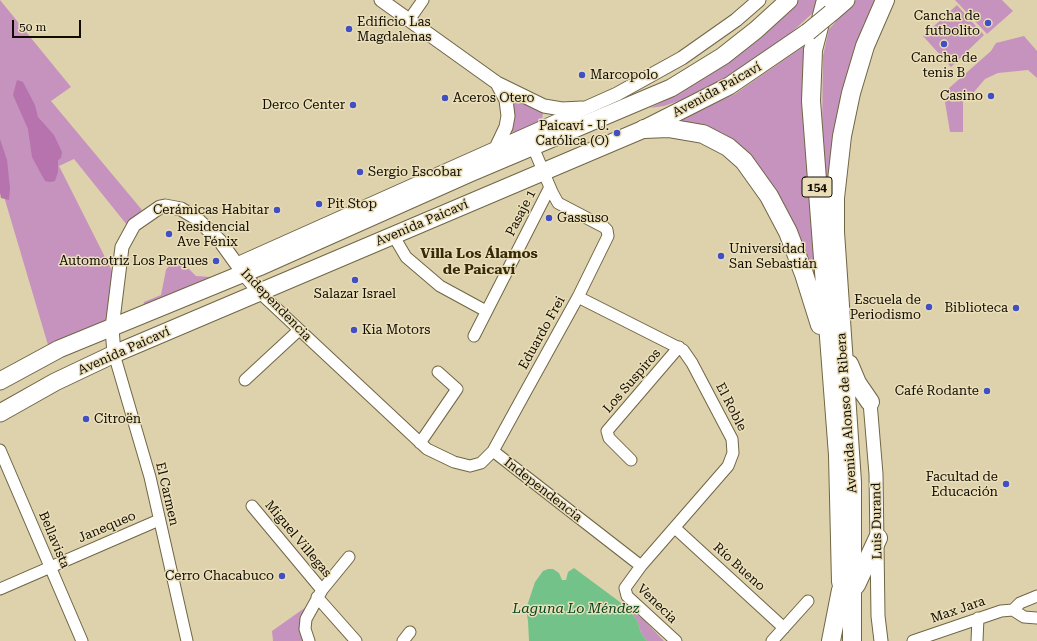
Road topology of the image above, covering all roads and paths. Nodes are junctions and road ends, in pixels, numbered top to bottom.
1 (381, 0) edge
2 (423, 0) edge
3 (759, 0) edge
4 (789, 0) edge
5 (846, 0) edge
6 (885, 0) edge
7 (829, 6) edge
8 (409, 20) junction
9 (498, 83) junction
10 (589, 107) junction
11 (644, 129) junction
12 (533, 147) junction
13 (496, 148) junction
14 (546, 179) junction
15 (393, 235) junction
16 (240, 269) junction
17 (260, 293) junction
18 (578, 297) junction
19 (486, 311) junction
20 (112, 328) junction
21 (299, 330) junction
22 (474, 336) dead end
23 (843, 344) junction
24 (679, 348) junction
25 (114, 354) junction
26 (28, 366) junction
27 (0, 371) edge
28 (438, 372) dead end
29 (831, 374) junction
30 (0, 380) edge
31 (245, 380) dead end
32 (870, 402) joint
33 (0, 413) edge
34 (420, 442) junction
35 (0, 450) edge
36 (493, 451) junction
37 (631, 460) dead end
38 (252, 506) dead end
39 (159, 520) junction
40 (675, 528) junction
41 (878, 538) junction
42 (349, 557) dead end
43 (641, 566) junction
44 (50, 567) junction
45 (0, 589) edge
46 (320, 593) junction
47 (846, 593) junction
48 (1037, 596) edge
49 (808, 601) dead end
50 (1013, 610) junction
51 (978, 618) junction
52 (1037, 618) edge
53 (784, 628) junction
54 (410, 632) dead end
55 (82, 641) edge
56 (187, 641) edge
57 (309, 641) edge
58 (356, 641) edge
59 (403, 641) edge
60 (676, 641) edge
61 (772, 641) edge
62 (831, 641) edge
63 (840, 641) edge
64 (852, 641) edge
65 (881, 641) edge
66 (914, 641) edge
67 (978, 641) edge

1 - 8 street
2 - 8 street
3 - 10 street, Avenida Paicaví
4 - 12 main road, Avenida Paicaví
5 - 7 main road, Avenida Paicaví
6 - 23 highway, Avenida Alonso de Ribera / 154
7 - 11 main road, Avenida Paicaví, bridge
7 - 29 highway, Avenida Alonso de Ribera / 154
8 - 9 street
9 - 10 street
9 - 13 street
10 - 13 street, Avenida Paicaví
11 - 14 main road, Avenida Paicaví
11 - 29 highway
12 - 14 street
12 - 16 main road, Avenida Paicaví
13 - 16 street, Avenida Paicaví
14 - 15 main road, Avenida Paicaví
14 - 18 street, Eduardo Frei
14 - 19 street, Pasaje 1
15 - 17 main road, Avenida Paicaví
15 - 19 street
16 - 17 street, Independencia
16 - 20 main road, Avenida Paicaví
16 - 20 street, Independencia
17 - 21 street, Independencia
17 - 25 main road, Avenida Paicaví
18 - 24 street, El Roble
18 - 36 street, Eduardo Frei
19 - 22 street, Pasaje 1
20 - 25 street, Independencia
20 - 26 main road, Avenida Paicaví
21 - 31 street
21 - 34 street, Independencia
23 - 32 highway
23 - 47 highway, Avenida Alonso de Ribera / 154
24 - 37 street, Los Suspiros
24 - 40 street, El Roble
25 - 33 main road, Avenida Paicaví
25 - 39 street, El Carmen
26 - 27 street
26 - 30 main road, Avenida Paicaví
28 - 34 street
29 - 47 highway, Avenida Alonso de Ribera / 154
32 - 41 street, Luis Durand
34 - 36 street, Independencia
35 - 44 street, Bellavista
36 - 43 street, Independencia
38 - 46 street, Miguel Villegas
39 - 44 street, Janequeo
39 - 56 street, El Carmen
40 - 43 street, El Roble
40 - 53 street, Río Bueno
41 - 47 highway
41 - 65 street, Luis Durand
42 - 46 street
43 - 60 street, Venecia
44 - 45 street, Janequeo
44 - 55 street, Bellavista
46 - 57 street
46 - 58 street, Miguel Villegas
47 - 62 highway
47 - 63 highway, Avenida Alonso de Ribera / 154
47 - 64 highway, Avenida Alonso de Ribera / 154
48 - 50 street, Max Jara
49 - 53 street
50 - 51 street, Max Jara
50 - 52 street
51 - 66 street, Max Jara
51 - 67 street
53 - 61 street
54 - 59 street

